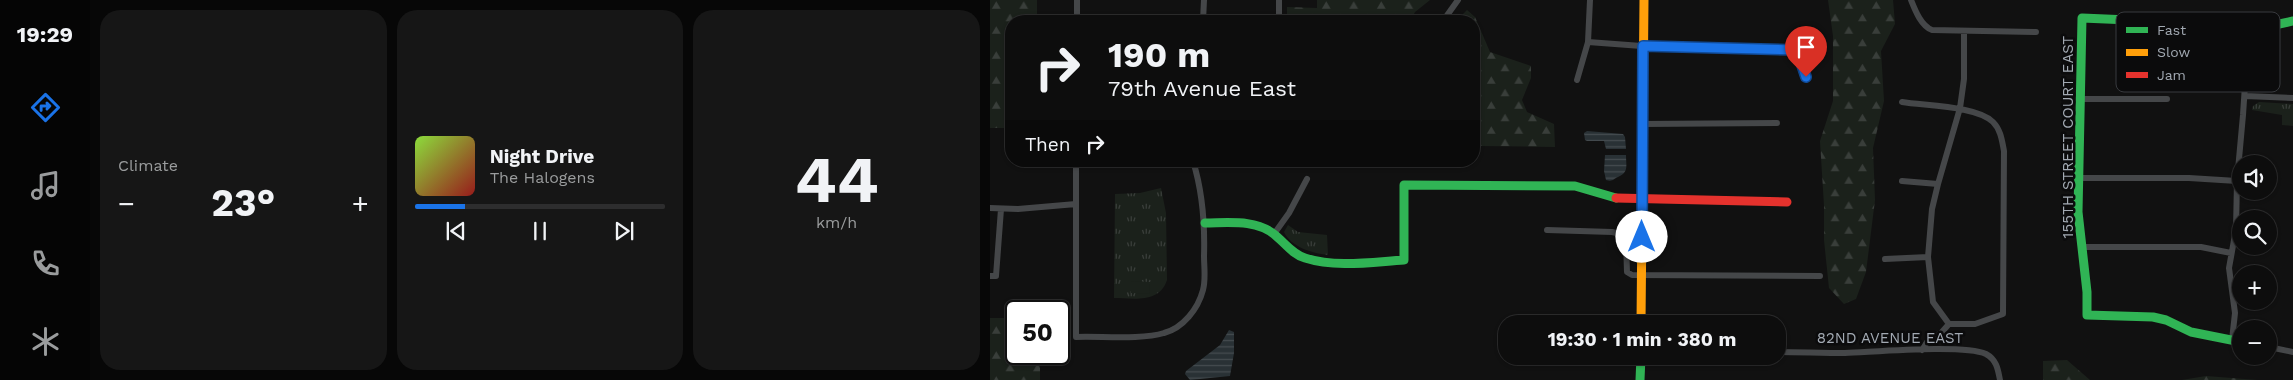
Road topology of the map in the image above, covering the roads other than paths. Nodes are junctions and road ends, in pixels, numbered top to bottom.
1 (1077, 0) edge
2 (1204, 0) edge
3 (1279, 0) edge
4 (1458, 0) edge
5 (1590, 0) edge
6 (1644, 0) edge
7 (1911, 0) edge
8 (1077, 15) edge
9 (1203, 15) edge
10 (1279, 15) edge
11 (1447, 15) edge
12 (2116, 19) edge
13 (2293, 21) edge
14 (2280, 24) edge
15 (1964, 32) junction
16 (2036, 32) dead end
17 (1588, 42) junction
18 (1643, 46) junction
19 (1806, 77) dead end
20 (1577, 80) dead end
21 (2245, 92) edge
22 (2245, 96) junction
23 (2293, 98) edge
24 (2079, 99) junction
25 (2166, 99) dead end
26 (1902, 102) dead end
27 (1960, 108) junction
28 (1777, 123) dead end
29 (1642, 124) junction
30 (2240, 155) edge
31 (1076, 167) edge
32 (1195, 167) edge
33 (2078, 178) junction
34 (1307, 179) dead end
35 (1902, 181) dead end
36 (2232, 182) edge
37 (1938, 184) junction
38 (1642, 199) junction
39 (2237, 200) edge
40 (1787, 202) dead end
41 (1076, 204) junction
42 (990, 208) edge
43 (1001, 209) junction
44 (1205, 224) junction
45 (1547, 230) dead end
46 (1274, 234) junction
47 (2081, 247) junction
48 (2231, 253) junction
49 (1928, 257) junction
50 (1885, 259) dead end
51 (1641, 275) junction
52 (993, 276) edge
53 (1820, 276) dead end
54 (1641, 315) edge
55 (2234, 320) edge
56 (1949, 324) junction
57 (2232, 340) edge
58 (2277, 349) edge
59 (1922, 350) junction
60 (1786, 352) edge
61 (2293, 352) edge
62 (1641, 365) edge
63 (1640, 380) edge
64 (2000, 380) edge

1 - 8 street
2 - 9 street
3 - 10 street
4 - 11 street
5 - 17 street
6 - 18 street
7 - 15 street
12 - 24 street, 155TH STREET COURT EAST
13 - 14 street
15 - 16 street
15 - 27 street
17 - 18 street
17 - 20 street
18 - 19 street
18 - 29 street
21 - 22 street
22 - 23 street
22 - 30 street
24 - 25 street
24 - 33 street, 155TH STREET COURT EAST
26 - 27 street
27 - 37 street
27 - 56 street
28 - 29 street
29 - 38 street
31 - 41 street
32 - 44 street
33 - 36 street
33 - 47 street, 155TH STREET COURT EAST
34 - 46 street
35 - 37 street
37 - 49 street
38 - 40 street
38 - 46 street
38 - 51 street
39 - 48 street
41 - 43 street
41 - 44 street
42 - 43 street
43 - 52 street
44 - 46 street
45 - 51 street
47 - 48 street
47 - 57 street, 155TH STREET COURT EAST
48 - 55 street
49 - 50 street
49 - 56 street
51 - 53 street
51 - 54 street
56 - 59 street
58 - 61 street
59 - 60 street, 82ND AVENUE EAST
59 - 64 street, 82ND AVENUE EAST
62 - 63 street

